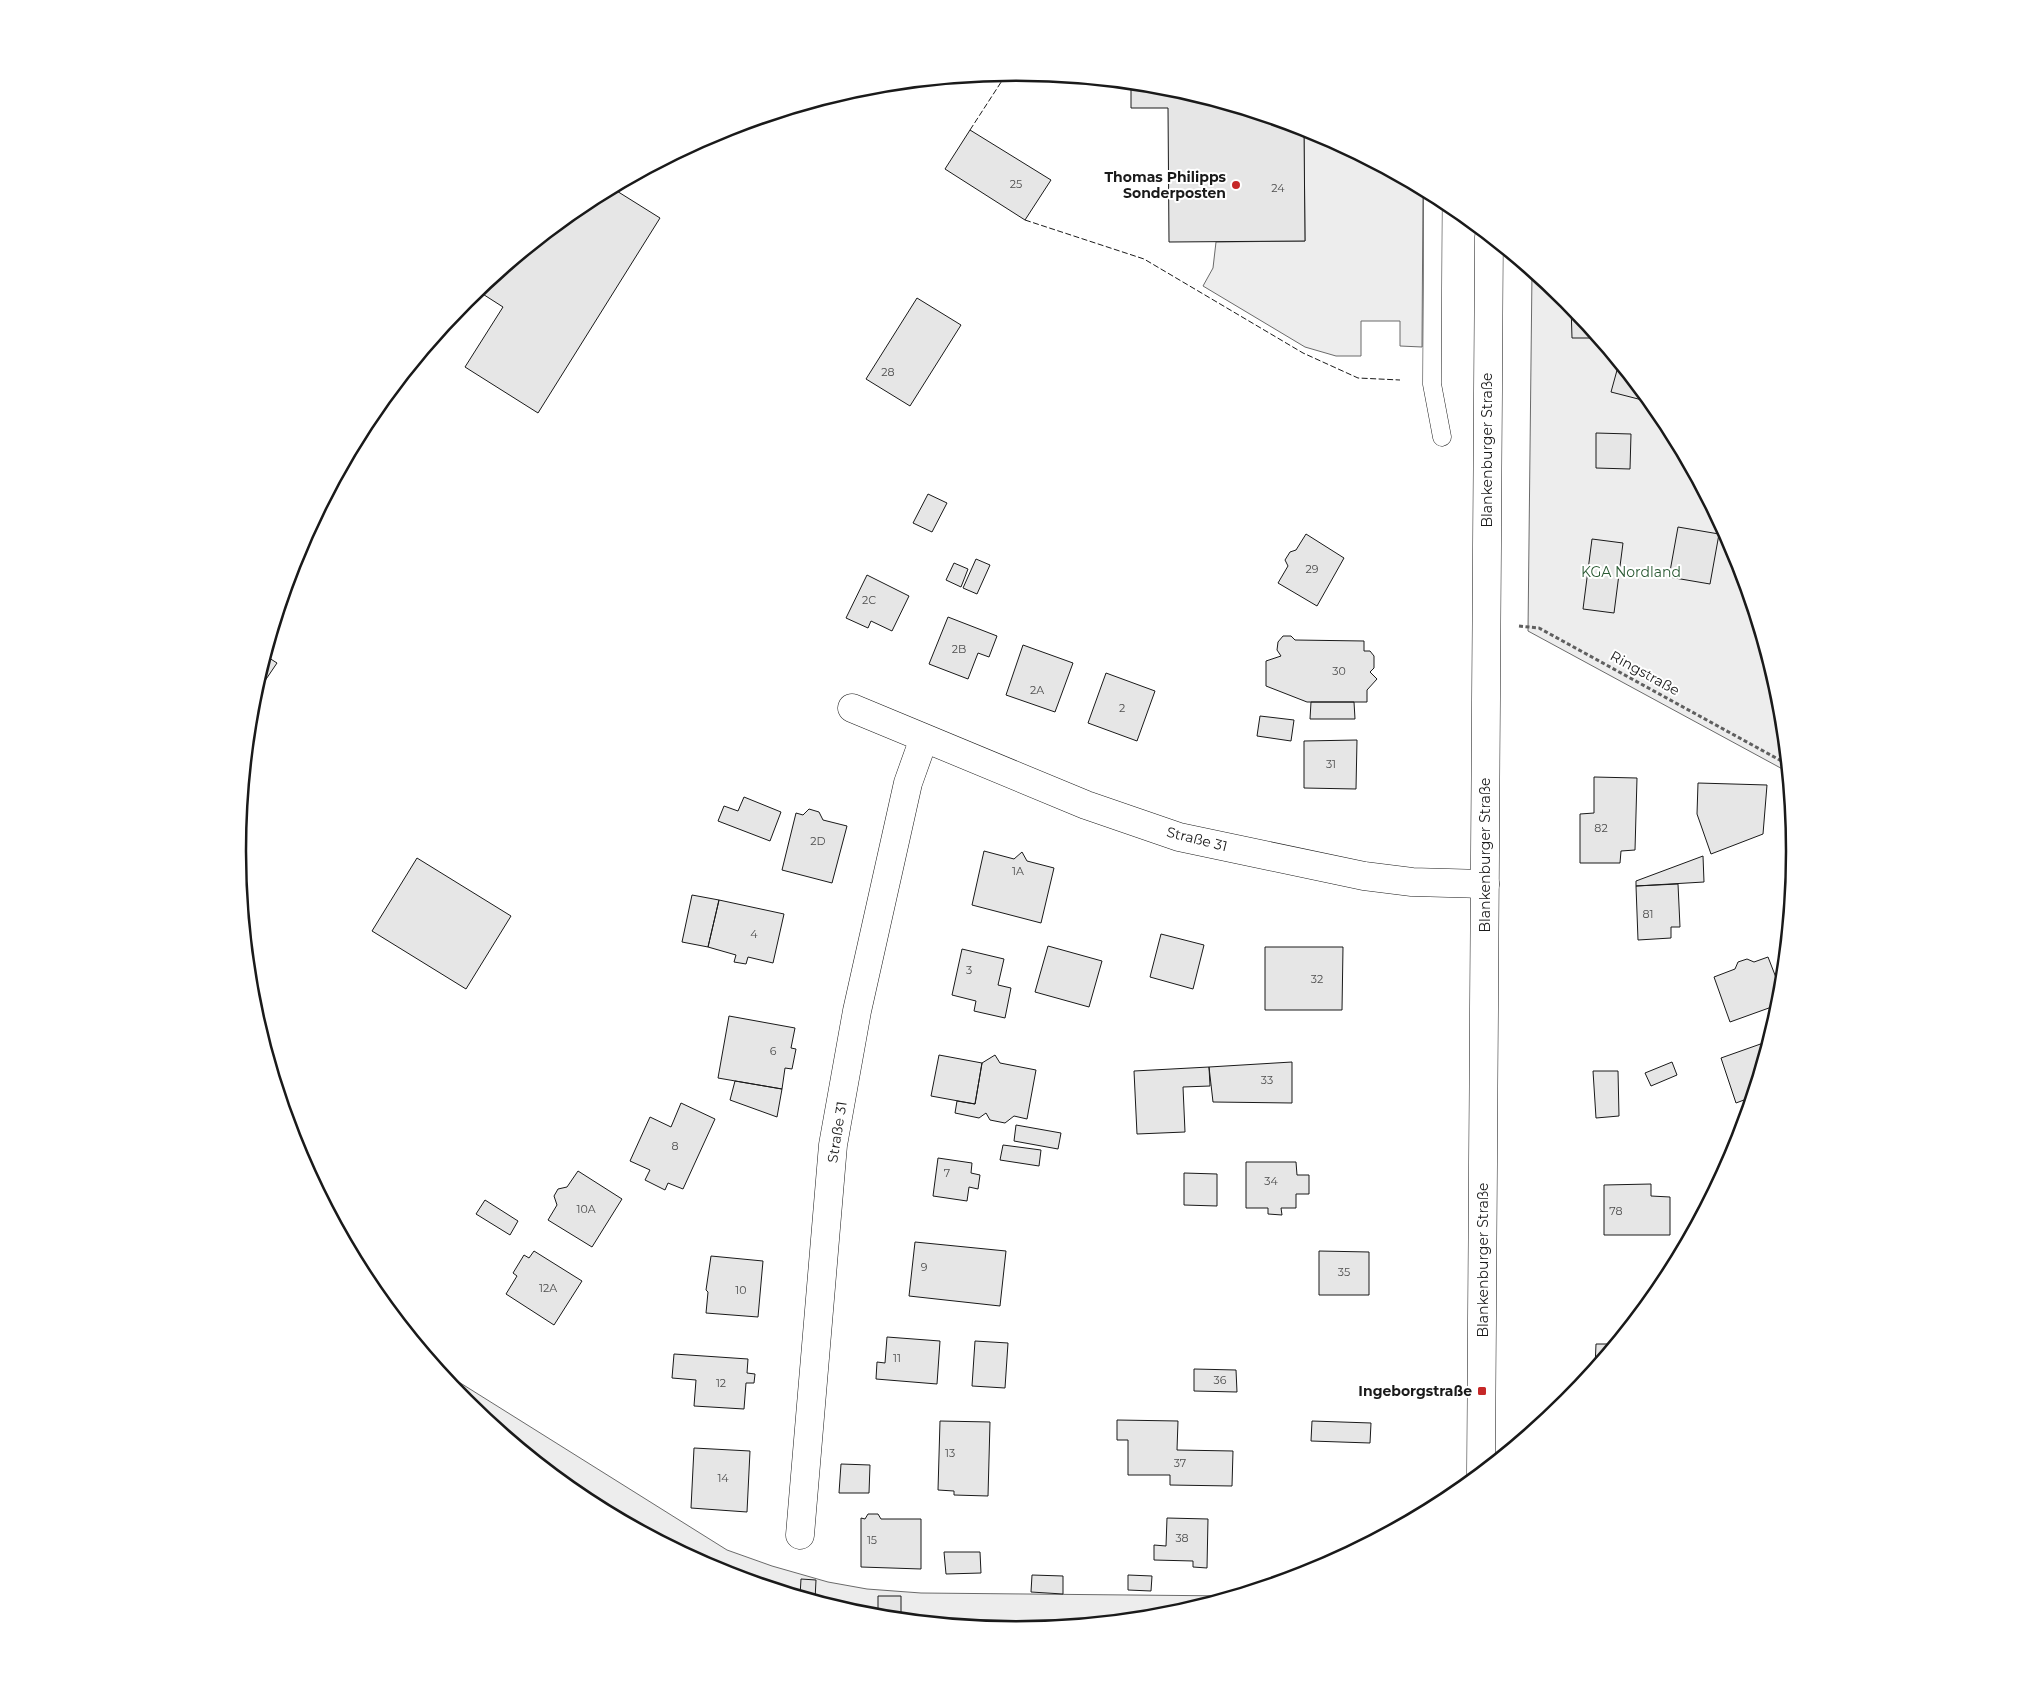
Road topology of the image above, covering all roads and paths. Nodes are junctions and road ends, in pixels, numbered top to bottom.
1 (1433, 204) edge
2 (1489, 243) edge
3 (1442, 437) dead end
4 (1486, 626) junction
5 (852, 708) dead end
6 (924, 738) junction
7 (1781, 761) edge
8 (1485, 884) junction
9 (1481, 1466) edge
10 (800, 1535) dead end

1 - 3 lane
2 - 4 street, Blankenburger Straße
4 - 7 path, Ringstraße
4 - 8 street, Blankenburger Straße
5 - 6 street, Straße 31
6 - 8 street, Straße 31
6 - 10 street, Straße 31
8 - 9 street, Blankenburger Straße

